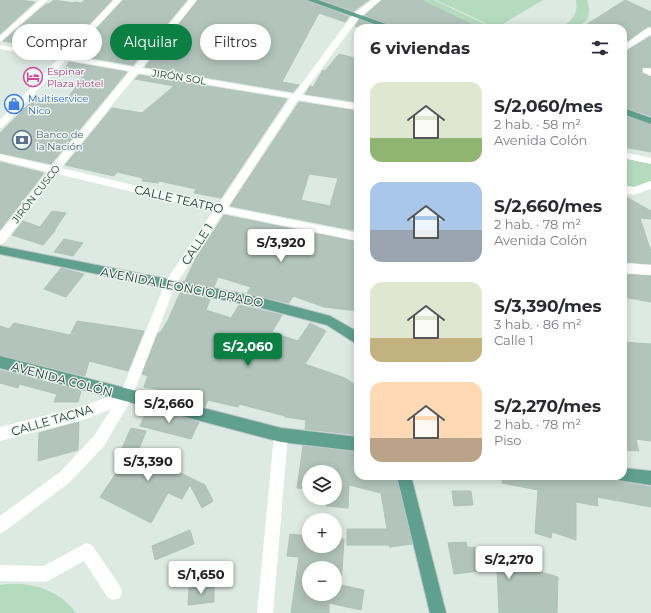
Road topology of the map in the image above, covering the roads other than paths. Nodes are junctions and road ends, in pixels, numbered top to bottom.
1 (44, 0) edge
2 (118, 0) edge
3 (193, 0) edge
4 (311, 0) edge
5 (377, 0) edge
6 (356, 16) junction
7 (96, 24) edge
8 (381, 24) edge
9 (651, 30) edge
10 (0, 40) edge
11 (0, 47) edge
12 (627, 47) edge
13 (12, 49) edge
14 (62, 60) edge
15 (76, 60) edge
16 (138, 70) junction
17 (296, 96) junction
18 (354, 105) edge
19 (627, 112) edge
20 (651, 121) edge
21 (0, 125) edge
22 (627, 156) edge
23 (0, 157) edge
24 (651, 161) edge
25 (55, 169) junction
26 (651, 185) edge
27 (627, 190) edge
28 (220, 208) junction
29 (354, 237) edge
30 (0, 240) edge
31 (0, 250) edge
32 (627, 268) edge
33 (651, 270) edge
34 (170, 284) junction
35 (354, 336) edge
36 (0, 362) edge
37 (126, 396) junction
38 (0, 434) edge
39 (281, 435) junction
40 (354, 444) edge
41 (627, 475) edge
42 (651, 478) edge
43 (405, 480) edge
44 (0, 526) edge
45 (0, 573) edge
46 (114, 592) dead end
47 (265, 613) edge
48 (438, 613) edge

1 - 10 street
2 - 7 street
3 - 16 street, JIRÓN CUSCO
4 - 6 main road
5 - 6 street, CALLE 1
6 - 8 main road
6 - 17 street, CALLE 1
9 - 12 street
11 - 13 street, JIRÓN SOL
14 - 21 street
15 - 16 street, JIRÓN SOL
16 - 17 street, JIRÓN SOL
16 - 25 street, JIRÓN CUSCO
17 - 18 street, JIRÓN SOL
17 - 28 street, CALLE 1
19 - 20 main road
22 - 24 street
23 - 25 street, CALLE TEATRO
25 - 28 street, CALLE TEATRO
25 - 30 street, JIRÓN CUSCO
26 - 27 street
28 - 29 street, CALLE TEATRO
28 - 34 street, CALLE 1
31 - 34 main road, AVENIDA LEONCIO PRADO
32 - 33 street
34 - 35 main road, AVENIDA LEONCIO PRADO
34 - 37 street, CALLE 1
36 - 37 main road, AVENIDA COLÓN
37 - 38 street, CALLE TACNA
37 - 39 main road, AVENIDA COLÓN
37 - 44 street, CALLE 1
39 - 40 main road, AVENIDA COLÓN
39 - 47 street
41 - 42 main road
43 - 48 main road
45 - 46 street

